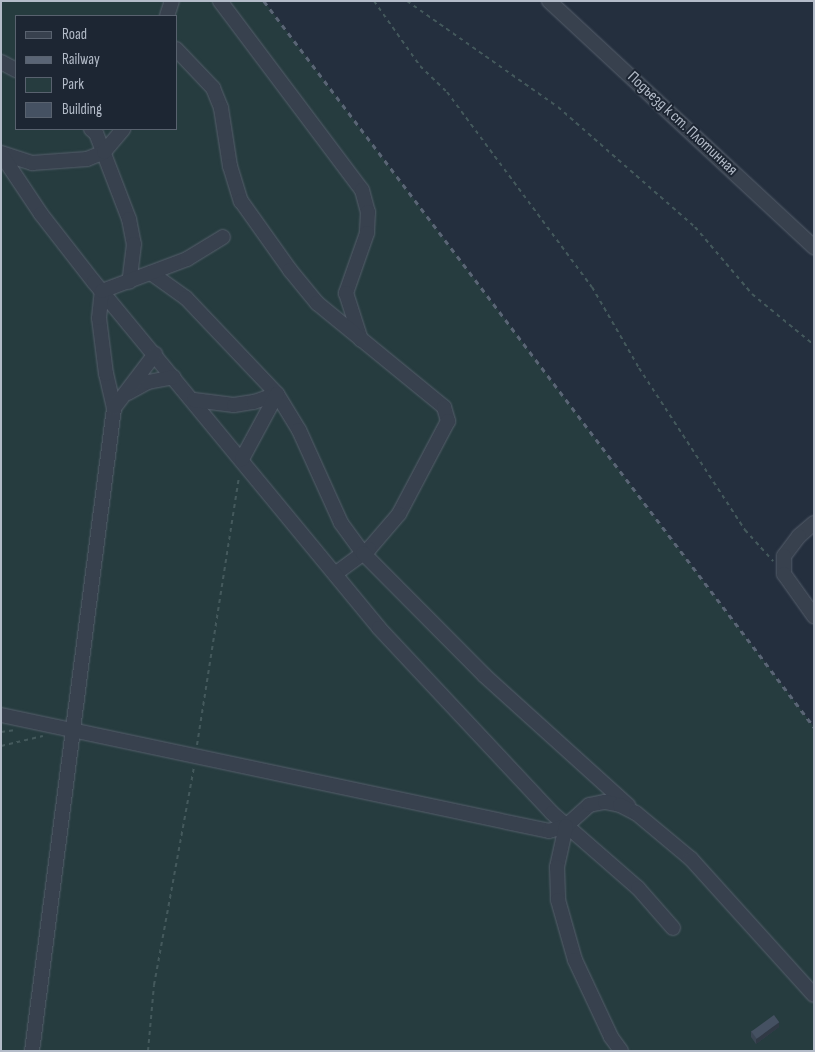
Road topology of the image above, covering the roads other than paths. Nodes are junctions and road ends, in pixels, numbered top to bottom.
1 (172, 1) edge
2 (220, 1) edge
3 (550, 1) edge
4 (167, 15) edge
5 (178, 51) edge
6 (1, 62) edge
7 (15, 69) edge
8 (92, 130) edge
9 (122, 130) edge
10 (104, 152) junction
11 (1, 153) edge
12 (223, 237) dead end
13 (814, 247) edge
14 (152, 273) junction
15 (129, 282) junction
16 (102, 291) junction
17 (362, 341) junction
18 (155, 354) junction
19 (174, 377) junction
20 (277, 394) junction
21 (123, 395) junction
22 (194, 400) junction
23 (114, 408) junction
24 (242, 459) junction
25 (814, 523) edge
26 (363, 553) junction
27 (335, 574) junction
28 (814, 616) edge
29 (1, 715) edge
30 (72, 732) junction
31 (636, 813) junction
32 (566, 826) junction
33 (673, 928) dead end
34 (814, 995) edge
35 (32, 1051) edge
36 (621, 1051) edge

1 - 4 street
2 - 17 street
3 - 13 street, Подъезд к ст. Плотинная
5 - 17 street
6 - 7 street
8 - 10 street
9 - 10 street
10 - 11 street
10 - 15 street
11 - 16 street
12 - 14 street
14 - 15 street
14 - 20 street
15 - 16 street
16 - 18 street
16 - 23 street
17 - 26 street
18 - 19 street
18 - 21 street
19 - 21 street
19 - 22 street
20 - 22 street
20 - 24 street
20 - 26 street
21 - 23 street
22 - 24 street
23 - 30 street
24 - 27 street
25 - 28 street
26 - 27 street
26 - 31 street
27 - 32 street
29 - 30 street
30 - 32 street
30 - 35 street
31 - 32 street
31 - 34 street
32 - 33 street
32 - 36 street

